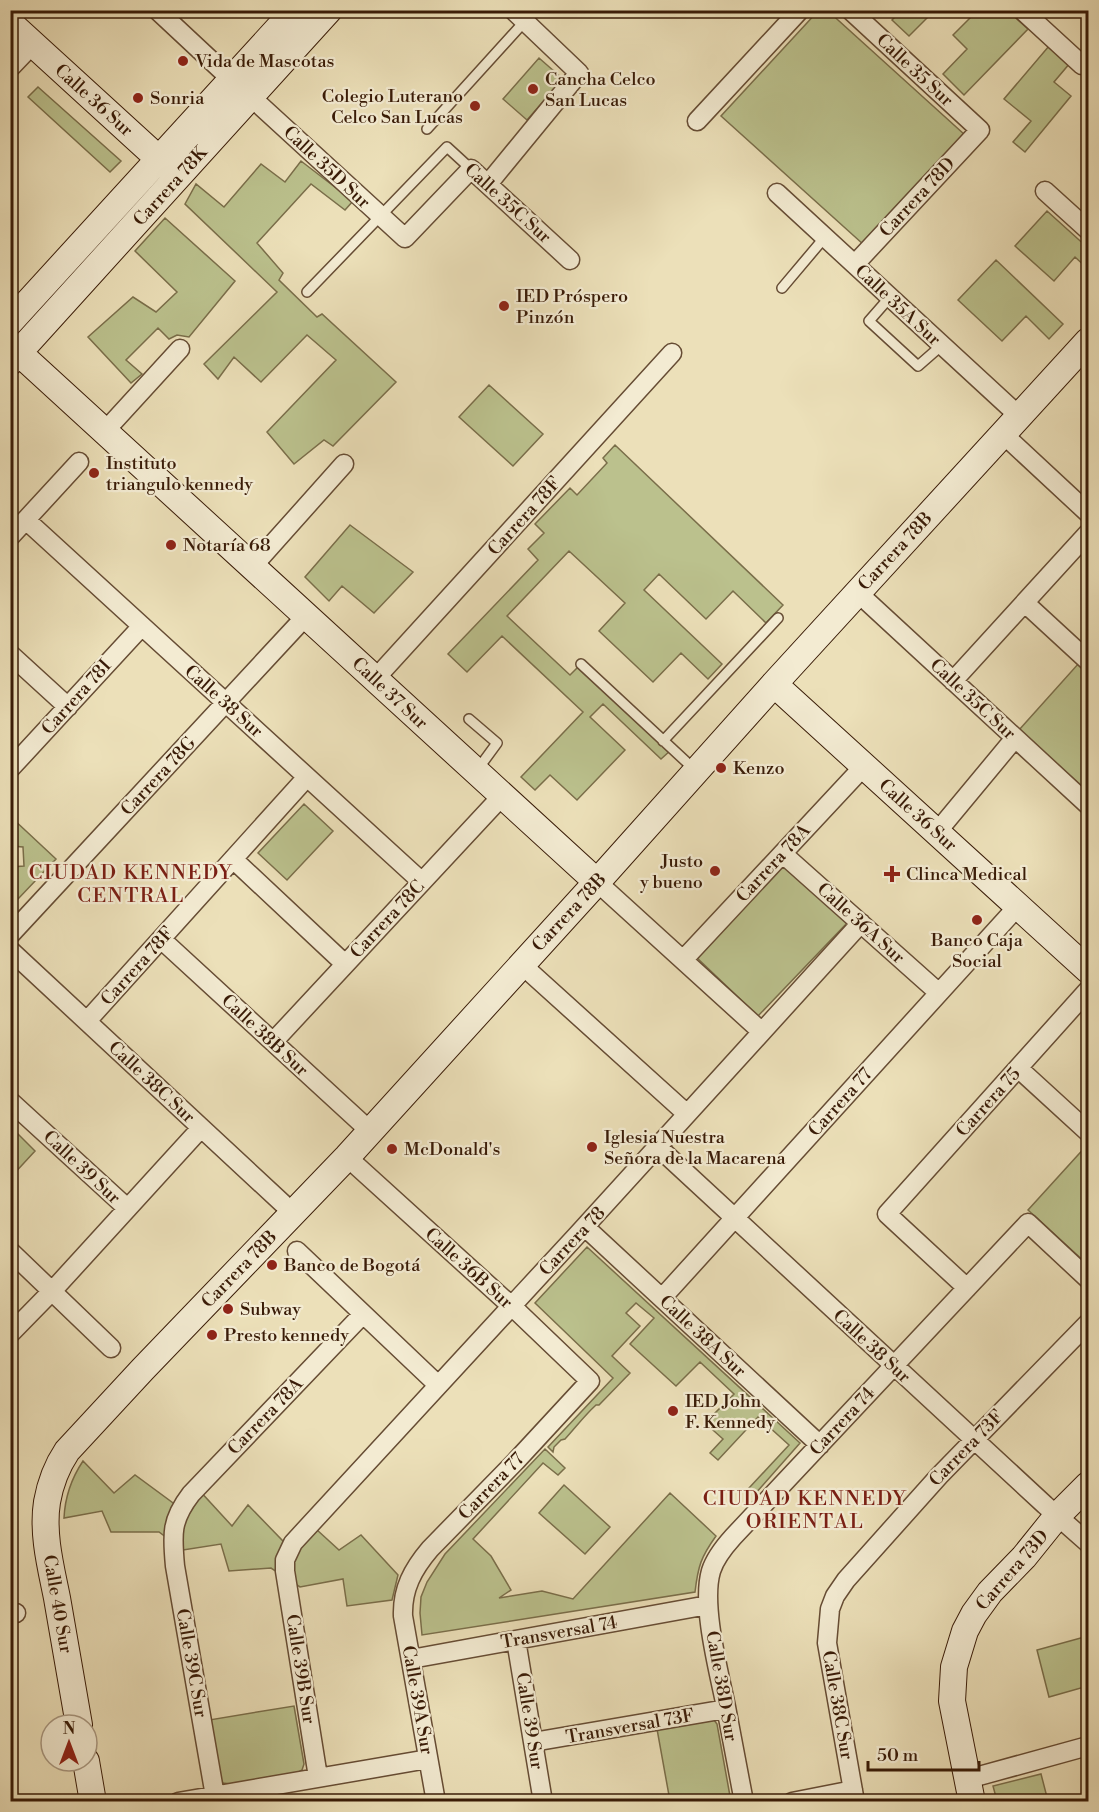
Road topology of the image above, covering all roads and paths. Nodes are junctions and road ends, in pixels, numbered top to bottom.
1 (157, 10) edge
2 (295, 10) edge
3 (329, 10) edge
4 (800, 10) edge
5 (850, 10) edge
6 (1023, 10) edge
7 (519, 16) edge
8 (10, 23) edge
9 (20, 51) edge
10 (1082, 65) dead end
11 (241, 88) junction
12 (697, 121) dead end
13 (427, 129) dead end
14 (980, 130) joint
15 (471, 169) junction
16 (165, 173) junction
17 (488, 184) junction
18 (1045, 190) dead end
19 (777, 193) dead end
20 (381, 216) junction
21 (1089, 230) edge
22 (825, 237) junction
23 (570, 260) dead end
24 (855, 264) junction
25 (782, 288) dead end
26 (307, 292) dead end
27 (890, 297) junction
28 (10, 322) edge
29 (1089, 340) edge
30 (942, 345) junction
31 (180, 349) dead end
32 (672, 353) dead end
33 (14, 354) edge
34 (1011, 425) junction
35 (105, 431) junction
36 (79, 462) dead end
37 (344, 464) dead end
38 (1089, 513) edge
39 (26, 520) junction
40 (1089, 533) edge
41 (10, 537) edge
42 (253, 567) junction
43 (857, 592) junction
44 (1025, 603) junction
45 (306, 616) junction
46 (778, 618) dead end
47 (142, 626) junction
48 (10, 654) edge
49 (1089, 661) edge
50 (581, 664) dead end
51 (375, 679) junction
52 (953, 681) junction
53 (774, 684) junction
54 (226, 703) junction
55 (68, 707) junction
56 (468, 719) dead end
57 (1015, 738) junction
58 (663, 741) junction
59 (864, 766) junction
60 (10, 769) edge
61 (696, 771) junction
62 (476, 772) junction
63 (307, 777) junction
64 (502, 796) junction
65 (1089, 805) edge
66 (937, 832) junction
67 (783, 854) junction
68 (233, 859) junction
69 (422, 882) junction
70 (597, 882) junction
71 (1018, 906) junction
72 (861, 923) junction
73 (10, 935) edge
74 (161, 939) junction
75 (10, 950) edge
76 (683, 960) junction
77 (345, 964) junction
78 (521, 964) junction
79 (1089, 970) edge
80 (1089, 990) edge
81 (939, 993) junction
82 (87, 1021) junction
83 (762, 1032) junction
84 (273, 1042) junction
85 (1018, 1068) junction
86 (11, 1102) edge
87 (687, 1114) junction
88 (201, 1128) junction
89 (370, 1131) junction
90 (1089, 1132) edge
91 (658, 1147) junction
92 (347, 1157) junction
93 (128, 1208) junction
94 (293, 1214) junction
95 (735, 1218) junction
96 (585, 1227) junction
97 (10, 1251) edge
98 (297, 1251) dead end
99 (1089, 1279) edge
100 (967, 1288) junction
101 (51, 1292) junction
102 (662, 1298) junction
103 (511, 1306) junction
104 (363, 1314) junction
105 (1089, 1323) edge
106 (10, 1334) edge
107 (111, 1348) dead end
108 (894, 1366) junction
109 (590, 1381) joint
110 (438, 1385) junction
111 (974, 1440) junction
112 (820, 1445) junction
113 (52, 1483) joint
114 (1089, 1485) edge
115 (1057, 1516) junction
116 (175, 1524) joint
117 (1089, 1542) edge
118 (285, 1560) joint
119 (711, 1571) joint
120 (403, 1599) joint
121 (708, 1605) junction
122 (830, 1609) joint
123 (516, 1640) junction
124 (411, 1659) junction
125 (726, 1709) junction
126 (77, 1713) edge
127 (533, 1742) junction
128 (1089, 1746) edge
129 (428, 1759) junction
130 (88, 1773) edge
131 (318, 1778) junction
132 (970, 1790) edge
133 (854, 1796) edge
134 (215, 1798) edge
135 (93, 1802) edge
136 (178, 1802) edge
137 (436, 1802) edge
138 (543, 1802) edge
139 (744, 1802) edge
140 (792, 1802) edge

1 - 11 street, Calle 35D Sur
2 - 11 street, Carrera 78K
3 - 11 street, Carrera 78K
4 - 12 street
5 - 14 street, Calle 35 Sur
6 - 10 street
7 - 13 lane
7 - 17 street
8 - 9 street, Calle 36 Sur
9 - 16 street, Calle 36 Sur
11 - 16 street, Carrera 78K
11 - 20 street, Calle 35D Sur
14 - 24 street, Carrera 78D
15 - 17 street, Calle 35C Sur
15 - 20 lane, Calle 35C Sur
15 - 20 street, Calle 35D Sur
16 - 28 street, Carrera 78K
16 - 33 street, Carrera 78K
17 - 23 street, Calle 35C Sur
18 - 21 street
19 - 22 street, Calle 35A Sur
20 - 26 lane
22 - 24 street, Calle 35A Sur
22 - 25 lane
24 - 27 street, Calle 35A Sur
27 - 30 street, Calle 35A Sur
27 - 30 lane
29 - 34 street, Carrera 78B
30 - 34 street, Calle 35A Sur
31 - 35 street
32 - 51 street, Carrera 78F
33 - 35 street, Calle 37 Sur
34 - 38 street, Calle 35A Sur
34 - 43 street, Carrera 78B
35 - 42 street, Calle 37 Sur
36 - 39 street
37 - 42 street
39 - 41 street
39 - 47 street, Calle 38 Sur
40 - 44 street
42 - 45 street, Calle 37 Sur
43 - 52 street, Calle 35C Sur
43 - 53 street, Carrera 78B
44 - 49 street
44 - 52 street
45 - 51 street, Calle 37 Sur
45 - 54 street, Carrera 78G
46 - 58 lane
47 - 54 street, Calle 38 Sur
47 - 55 street, Carrera 78I
48 - 55 street
50 - 58 lane
51 - 62 street, Calle 37 Sur
52 - 57 street, Calle 35C Sur
53 - 59 street, Calle 36 Sur
53 - 61 street, Carrera 78B
54 - 63 street, Calle 38 Sur
54 - 73 street, Carrera 78G
55 - 60 street, Carrera 78I
56 - 62 lane
57 - 65 street, Calle 35C Sur
57 - 66 street
58 - 61 lane
59 - 66 street, Calle 36 Sur
59 - 67 street, Carrera 78A
61 - 70 street, Carrera 78B
62 - 64 street, Calle 37 Sur
63 - 68 street, Carrera 78F
63 - 69 street, Calle 38 Sur
64 - 69 street, Carrera 78C
64 - 70 street, Calle 37 Sur
66 - 71 street, Calle 36 Sur
67 - 72 street, Calle 36A Sur
67 - 76 street, Carrera 78A
68 - 74 street, Carrera 78F
68 - 77 street
69 - 77 street, Carrera 78C
70 - 76 street, Calle 37 Sur
70 - 78 street, Carrera 78B
71 - 79 street, Calle 36 Sur
71 - 81 street, Carrera 77
72 - 81 street, Calle 36A Sur
72 - 83 street, Carrera 78
74 - 82 street, Carrera 78F
74 - 84 street, Calle 38B Sur
75 - 82 street, Calle 38C Sur
76 - 83 street, Calle 37 Sur
77 - 84 street, Carrera 78C
78 - 87 street
78 - 89 street, Carrera 78B
80 - 85 street, Carrera 75
81 - 95 street, Carrera 77
82 - 88 street, Calle 38C Sur
83 - 87 street, Carrera 78
84 - 89 street, Calle 38B Sur
85 - 90 street
85 - 100 street, Carrera 75
86 - 93 street, Calle 39 Sur
87 - 91 street, Carrera 78
88 - 93 street
88 - 94 street, Calle 38C Sur
89 - 92 street, Carrera 78B
91 - 95 street, Calle 38 Sur
91 - 96 street, Carrera 78
92 - 94 street, Carrera 78B
92 - 103 street, Calle 36B Sur
93 - 101 street
94 - 113 street, Carrera 78B
95 - 102 street, Carrera 77
95 - 108 street, Calle 38 Sur
96 - 102 street, Calle 38A Sur
96 - 103 street, Carrera 78
97 - 101 street
98 - 104 street
99 - 100 street, Carrera 74
100 - 108 street, Carrera 74
101 - 106 street
101 - 107 street
102 - 112 street, Calle 38A Sur
103 - 109 street, Calle 36B Sur
103 - 110 street, Carrera 78
104 - 110 street
104 - 116 street, Carrera 78A
105 - 111 street, Carrera 73F
108 - 111 street, Calle 38 Sur
108 - 112 street, Carrera 74
109 - 120 street, Carrera 77
110 - 118 street, Carrera 78
111 - 115 street, Calle 38 Sur
111 - 122 street, Carrera 73F
112 - 119 street, Carrera 74
113 - 126 street, Calle 40 Sur
114 - 115 street, Carrera 73D
115 - 117 street, Calle 38 Sur
115 - 132 street, Carrera 73D
116 - 134 street, Calle 39C Sur
118 - 131 street, Calle 39B Sur
119 - 121 street, Calle 38D Sur
120 - 124 street, Calle 39A Sur
121 - 123 street, Transversal 74
121 - 125 street, Calle 38D Sur
122 - 133 street, Calle 38C Sur
123 - 124 street, Transversal 74
123 - 127 street, Calle 39 Sur
124 - 129 street, Calle 39A Sur
125 - 127 street, Transversal 73F
125 - 139 street, Calle 38D Sur
127 - 138 street, Calle 39 Sur
128 - 132 street
129 - 131 street
129 - 137 street, Calle 39A Sur
130 - 135 street
131 - 134 street
133 - 140 street
134 - 136 street

